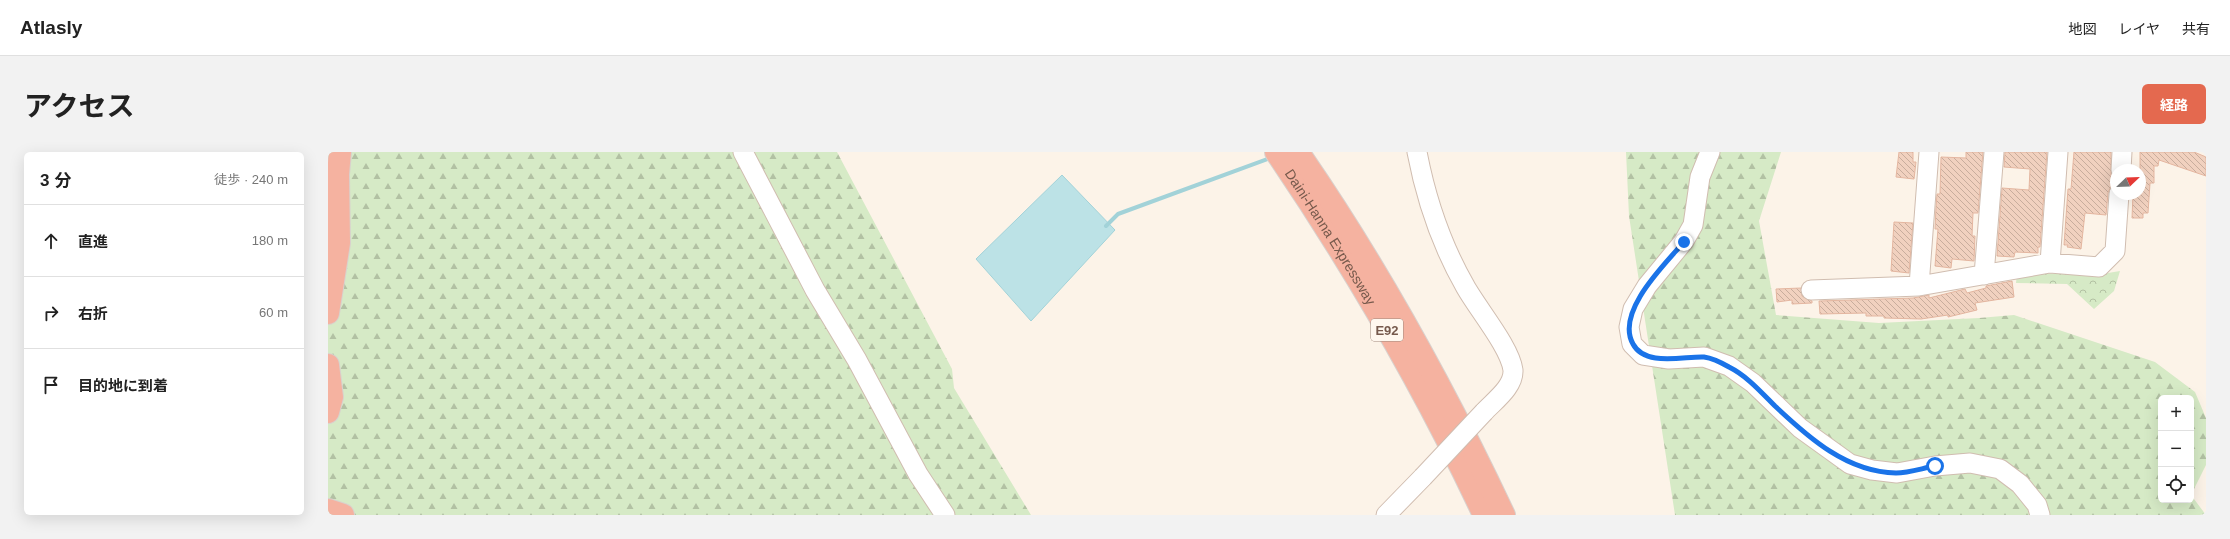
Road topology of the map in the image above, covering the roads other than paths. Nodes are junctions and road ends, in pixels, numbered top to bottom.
1 (340, 152) edge
2 (743, 152) edge
3 (1276, 152) edge
4 (1298, 152) edge
5 (1417, 152) edge
6 (1710, 152) edge
7 (1929, 152) edge
8 (1994, 152) edge
9 (2058, 152) edge
10 (2122, 152) edge
11 (2121, 164) edge
12 (2119, 200) edge
13 (2050, 264) junction
14 (1984, 275) junction
15 (1919, 286) junction
16 (1811, 290) dead end
17 (328, 313) edge
18 (328, 364) edge
19 (328, 412) edge
20 (328, 510) edge
21 (344, 515) edge
22 (945, 515) edge
23 (1386, 515) edge
24 (1484, 515) edge
25 (1504, 515) edge
26 (2040, 515) edge

1 - 17 highway
2 - 22 street
3 - 24 highway, Daini-Hanna Expressway / E92
4 - 25 highway, Daini-Hanna Expressway / E92
5 - 23 street, bridge
6 - 26 street
7 - 15 street
8 - 14 street
9 - 13 street
10 - 11 street
12 - 13 street
13 - 14 street
14 - 15 street
15 - 16 street
18 - 19 highway
20 - 21 highway

